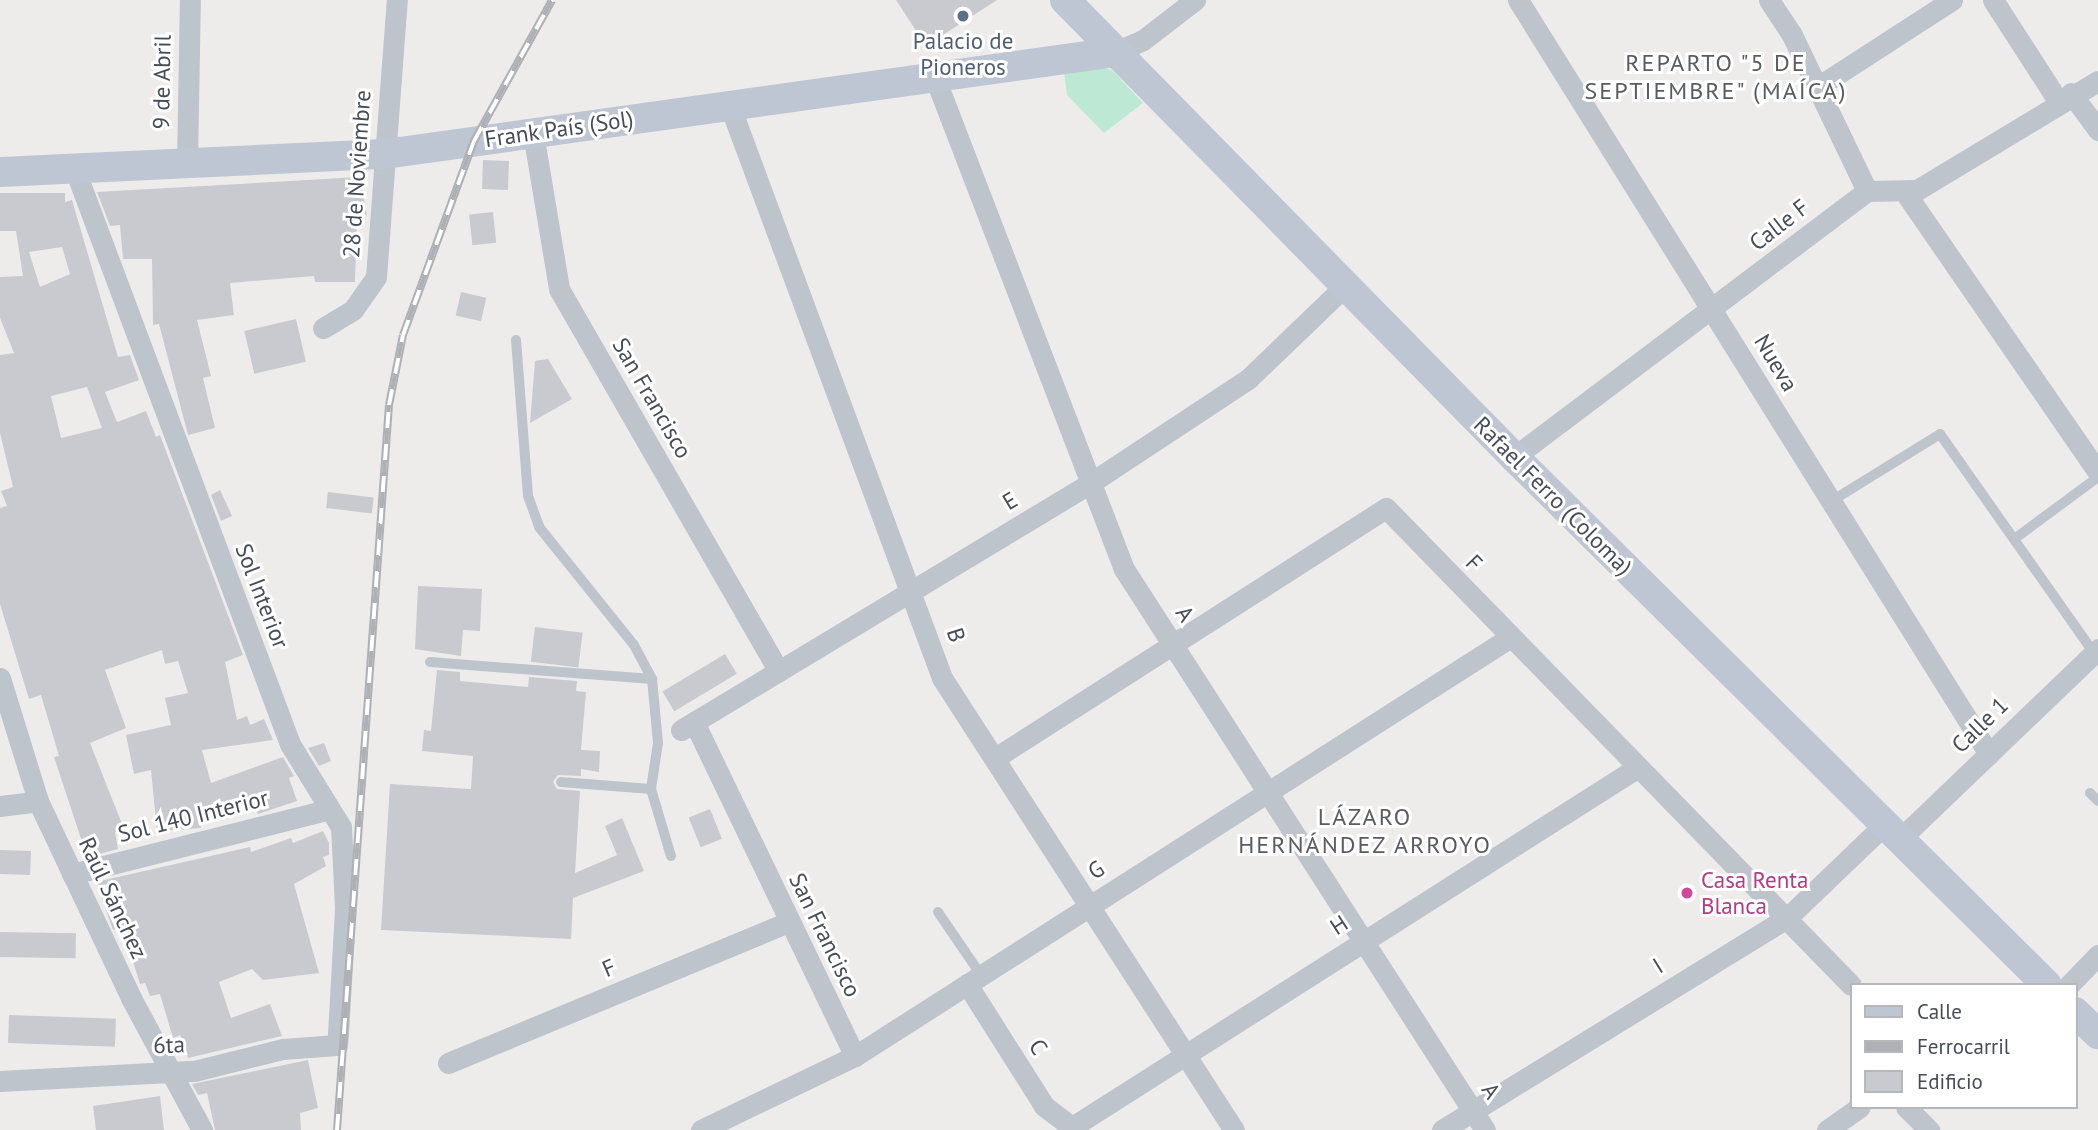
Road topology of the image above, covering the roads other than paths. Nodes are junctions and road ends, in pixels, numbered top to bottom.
1 (190, 0) edge
2 (397, 0) edge
3 (1065, 0) edge
4 (1195, 0) edge
5 (1518, 0) edge
6 (1769, 0) edge
7 (1952, 0) edge
8 (1993, 0) edge
9 (1115, 52) junction
10 (935, 78) junction
11 (2098, 81) edge
12 (1816, 88) junction
13 (2065, 97) junction
14 (730, 106) junction
15 (2098, 130) edge
16 (533, 133) junction
17 (385, 154) junction
18 (187, 165) junction
19 (75, 170) junction
20 (0, 172) edge
21 (1867, 191) junction
22 (1904, 191) junction
23 (1344, 287) junction
24 (1713, 310) junction
25 (323, 328) dead end
26 (516, 340) dead end
27 (1514, 457) junction
28 (2098, 475) edge
29 (1088, 484) junction
30 (1830, 502) junction
31 (2017, 537) junction
32 (914, 590) junction
33 (1509, 638) junction
34 (1173, 645) junction
35 (2097, 653) edge
36 (430, 662) dead end
37 (779, 671) junction
38 (0, 678) edge
39 (653, 679) junction
40 (687, 726) junction
41 (658, 743) junction
42 (1989, 754) junction
43 (995, 758) junction
44 (1635, 769) junction
45 (561, 782) dead end
46 (651, 789) junction
47 (1269, 794) junction
48 (38, 802) junction
49 (0, 806) edge
50 (327, 810) junction
51 (1892, 832) junction
52 (671, 856) dead end
53 (72, 874) junction
54 (1089, 905) junction
55 (938, 912) dead end
56 (1788, 917) junction
57 (790, 921) junction
58 (1363, 941) junction
59 (2098, 955) edge
60 (974, 979) junction
61 (2045, 983) edge
62 (2071, 983) edge
63 (1850, 984) edge
64 (2077, 1014) edge
65 (2098, 1034) edge
66 (337, 1045) joint
67 (1186, 1055) junction
68 (855, 1056) junction
69 (449, 1063) dead end
70 (169, 1071) junction
71 (0, 1081) edge
72 (1857, 1109) edge
73 (1908, 1109) edge
74 (1473, 1111) junction
75 (1072, 1128) edge
76 (202, 1130) edge
77 (701, 1130) edge
78 (1234, 1130) edge
79 (1442, 1130) edge
80 (1485, 1130) edge
81 (1827, 1130) edge
82 (1929, 1130) edge

1 - 18 street, 9 de Abril
2 - 17 street, 28 de Noviembre
3 - 9 main road, Rafael Ferro (Coloma)
4 - 9 street
5 - 24 street, Nueva
6 - 12 street
7 - 12 street
8 - 13 street
9 - 10 main road, Frank País (Sol)
9 - 23 main road, Rafael Ferro (Coloma)
10 - 14 main road, Frank País (Sol)
10 - 29 street, A
11 - 13 street
12 - 21 street
13 - 15 street
13 - 22 street
14 - 16 main road, Frank País (Sol)
14 - 32 street, B
16 - 17 main road, Frank País (Sol)
16 - 37 street, San Francisco
17 - 18 main road, Frank País (Sol)
17 - 25 street, 28 de Noviembre
18 - 19 main road, Frank País (Sol)
19 - 20 main road, Frank País (Sol)
19 - 50 street, Sol Interior
21 - 22 street
21 - 24 street, Calle F
22 - 28 street
23 - 27 main road, Rafael Ferro (Coloma)
23 - 29 street, E
24 - 27 street, Calle F
24 - 30 street, Nueva
26 - 39 lane
27 - 51 main road, Rafael Ferro (Coloma)
28 - 31 lane
29 - 32 street, E
29 - 34 street, A
30 - 31 lane
30 - 42 street, Nueva
31 - 35 lane
32 - 37 street, E
32 - 43 street, B
33 - 34 street, F
33 - 44 street, F
33 - 47 street, G
34 - 43 street, F
34 - 47 street, A
35 - 42 street, Calle 1
36 - 39 lane
37 - 40 street, E
38 - 48 street, Raúl Sánchez
39 - 41 lane
40 - 41 lane
40 - 57 street, San Francisco
41 - 46 lane
42 - 51 street, Calle 1
43 - 54 street, B
44 - 56 street, F
44 - 58 street, H
45 - 46 lane
46 - 52 lane
47 - 54 street, G
47 - 58 street, A
48 - 49 street
48 - 53 street, Raúl Sánchez
50 - 53 street, Sol 140 Interior
50 - 66 street, Sol Interior
51 - 56 street, I
51 - 61 main road, Rafael Ferro (Coloma)
53 - 70 street, Raúl Sánchez
54 - 60 street, G
54 - 67 street, B
55 - 60 lane, C
56 - 63 street, F
56 - 74 street, I
57 - 68 street, San Francisco
57 - 69 street, F
58 - 67 street, H
58 - 74 street, A
59 - 62 street
60 - 68 street, G
60 - 75 street, C
64 - 65 main road
66 - 70 street, 6ta
67 - 75 street, H
67 - 78 street, B
68 - 77 street, G
70 - 71 street, 6ta
70 - 76 street, Raúl Sánchez
72 - 81 street
73 - 82 street
74 - 79 street, I
74 - 80 street, A

